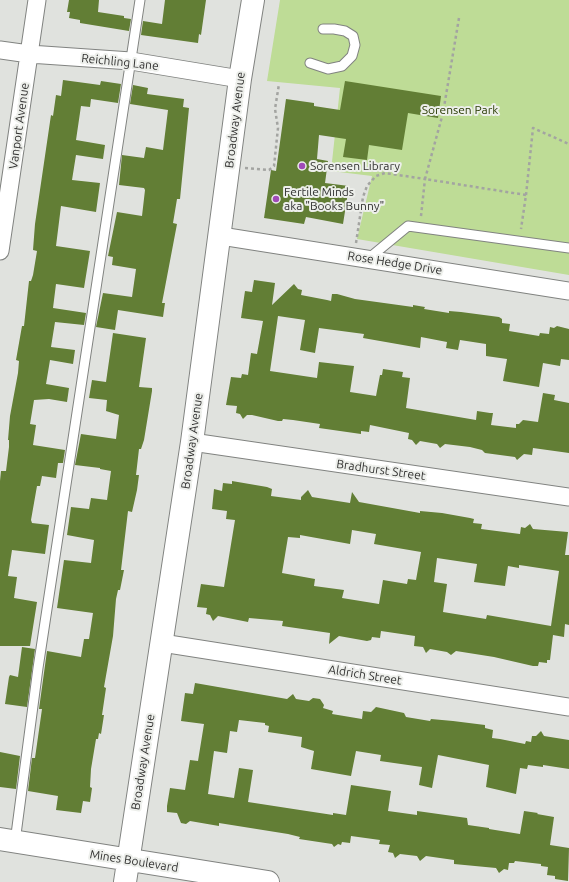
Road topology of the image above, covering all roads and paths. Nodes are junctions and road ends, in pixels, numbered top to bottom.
1 (37, 0) edge
2 (140, 0) edge
3 (253, 0) edge
4 (460, 18) dead end
5 (323, 29) dead end
6 (0, 50) edge
7 (29, 54) junction
8 (131, 61) junction
9 (310, 63) dead end
10 (240, 79) junction
11 (278, 84) dead end
12 (569, 144) edge
13 (229, 167) junction
14 (425, 179) junction
15 (526, 195) junction
16 (419, 226) junction
17 (221, 236) junction
18 (520, 240) junction
19 (569, 248) edge
20 (0, 251) edge
21 (361, 258) junction
22 (569, 291) edge
23 (192, 442) junction
24 (569, 497) edge
25 (162, 643) junction
26 (569, 706) edge
27 (7, 841) edge
28 (128, 860) junction
29 (125, 882) edge
30 (268, 882) edge

1 - 7 street, Vanport Avenue
2 - 8 lane
3 - 10 street, Broadway Avenue
4 - 14 path
5 - 9 lane
6 - 7 street, Reichling Lane
7 - 8 street, Reichling Lane
7 - 20 street, Vanport Avenue
8 - 10 street, Reichling Lane
8 - 27 lane
10 - 13 street, Broadway Avenue
11 - 13 path
12 - 15 path
13 - 17 street, Broadway Avenue
14 - 15 path
14 - 16 path
14 - 21 path
15 - 18 path
16 - 18 lane
16 - 21 lane
17 - 21 street, Rose Hedge Drive
17 - 23 street, Broadway Avenue
18 - 19 lane
21 - 22 street, Rose Hedge Drive
23 - 24 street, Bradhurst Street
23 - 25 street, Broadway Avenue
25 - 26 street, Aldrich Street
25 - 28 street, Broadway Avenue
27 - 28 street, Mines Boulevard
28 - 29 street, Broadway Avenue
28 - 30 street, Mines Boulevard

